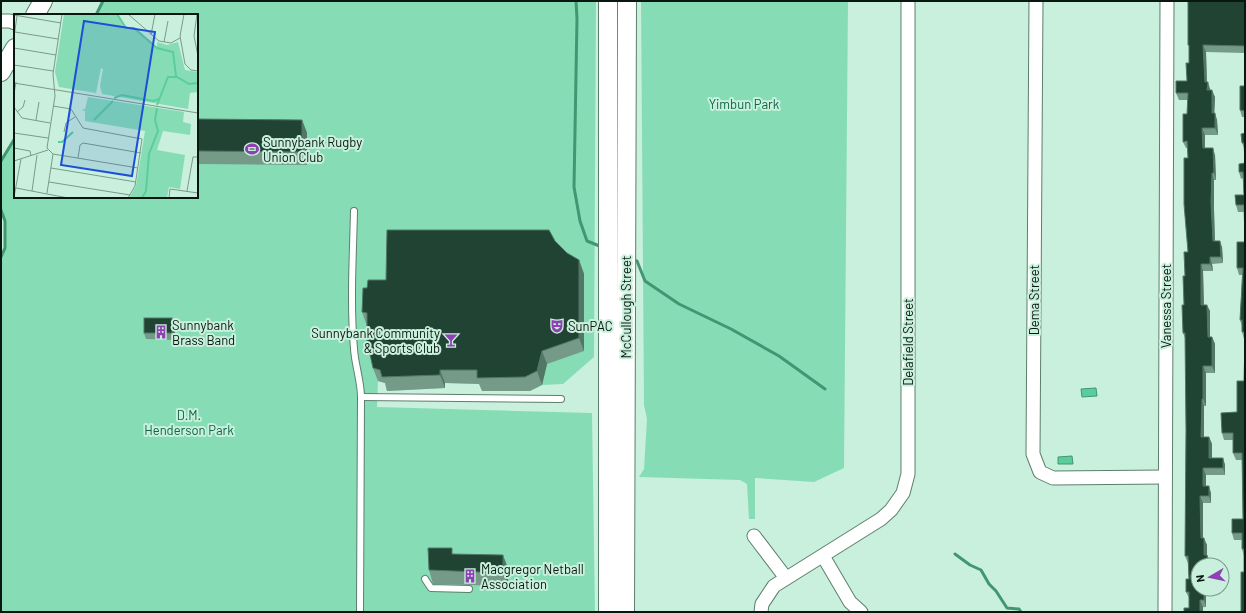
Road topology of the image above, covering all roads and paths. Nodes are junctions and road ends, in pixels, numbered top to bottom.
1 (43, 1) edge
2 (608, 1) edge
3 (627, 1) edge
4 (908, 1) edge
5 (1036, 1) edge
6 (1168, 1) edge
7 (36, 14) edge
8 (1, 21) edge
9 (14, 23) edge
10 (14, 50) edge
11 (1, 72) edge
12 (354, 211) dead end
13 (361, 397) junction
14 (561, 399) dead end
15 (617, 399) junction
16 (1165, 477) junction
17 (754, 536) dead end
18 (822, 556) junction
19 (786, 578) junction
20 (425, 579) dead end
21 (469, 589) dead end
22 (360, 612) edge
23 (608, 612) edge
24 (624, 612) edge
25 (761, 612) edge
26 (861, 612) edge
27 (1165, 612) edge

1 - 7 main road
2 - 15 main road, McCullough Street
3 - 15 main road, McCullough Street
4 - 18 street, Delafield Street
5 - 16 street, Dema Street
6 - 16 street, Vanessa Street
8 - 9 street
10 - 11 main road
12 - 13 lane
13 - 14 lane
13 - 22 lane
15 - 23 main road, McCullough Street
15 - 24 main road, McCullough Street
16 - 27 street, Vanessa Street
17 - 19 street
18 - 19 street, Delafield Street
18 - 26 street
19 - 25 street, Delafield Street
20 - 21 lane

